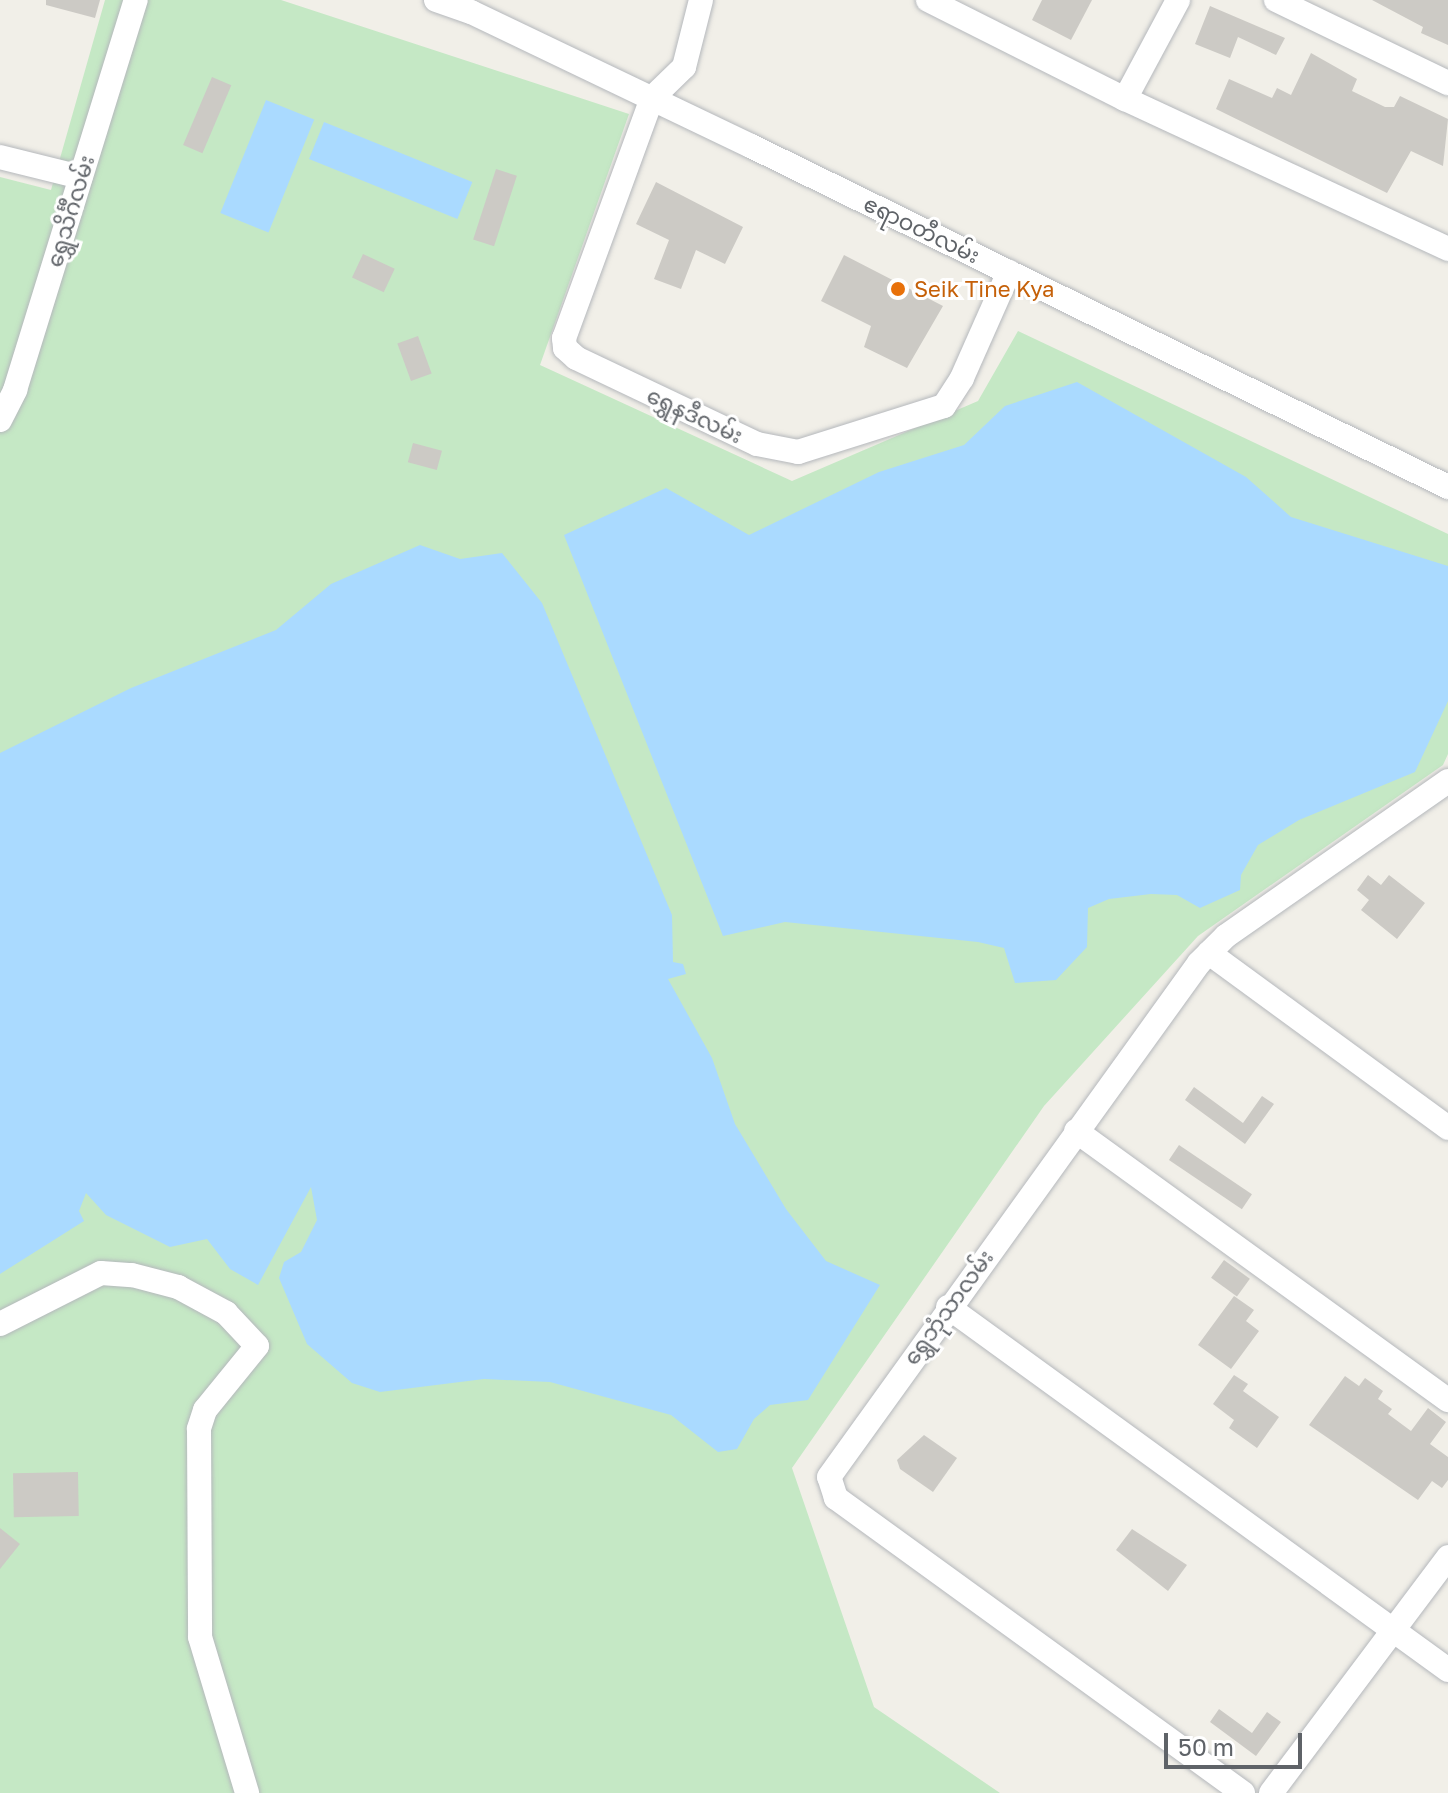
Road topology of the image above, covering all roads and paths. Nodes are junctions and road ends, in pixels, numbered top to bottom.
1 (136, 0) edge
2 (436, 0) edge
3 (701, 0) edge
4 (928, 0) edge
5 (1178, 0) edge
6 (1276, 0) edge
7 (1448, 83) edge
8 (652, 98) junction
9 (1125, 99) junction
10 (0, 157) edge
11 (81, 177) junction
12 (1448, 249) edge
13 (1009, 272) junction
14 (0, 420) edge
15 (1448, 487) edge
16 (1448, 781) edge
17 (1209, 953) junction
18 (1448, 1128) edge
19 (1076, 1131) junction
20 (948, 1307) junction
21 (0, 1324) edge
22 (1448, 1400) edge
23 (1448, 1557) edge
24 (1394, 1631) junction
25 (1448, 1670) edge
26 (247, 1793) edge
27 (1243, 1793) edge
28 (1271, 1793) edge

1 - 11 street, ရွှေသိင်္ဂီလမ်း
2 - 8 street, ဧရာဝတီလမ်း
3 - 8 street
4 - 9 street
5 - 9 street
6 - 7 street
8 - 13 street, ဧရာဝတီလမ်း
8 - 13 street, ရွှေနဒီလမ်း
9 - 12 street
10 - 11 street
11 - 14 street, ရွှေသိင်္ဂီလမ်း
13 - 15 street, ဧရာဝတီလမ်း
16 - 17 street, ရွှေဘုံသာလမ်း
17 - 18 street
17 - 19 street, ရွှေဘုံသာလမ်း
19 - 20 street, ရွှေဘုံသာလမ်း
19 - 22 street
20 - 24 street
20 - 27 street, ရွှေဘုံသာလမ်း
21 - 26 street
23 - 24 street
24 - 25 street
24 - 28 street

